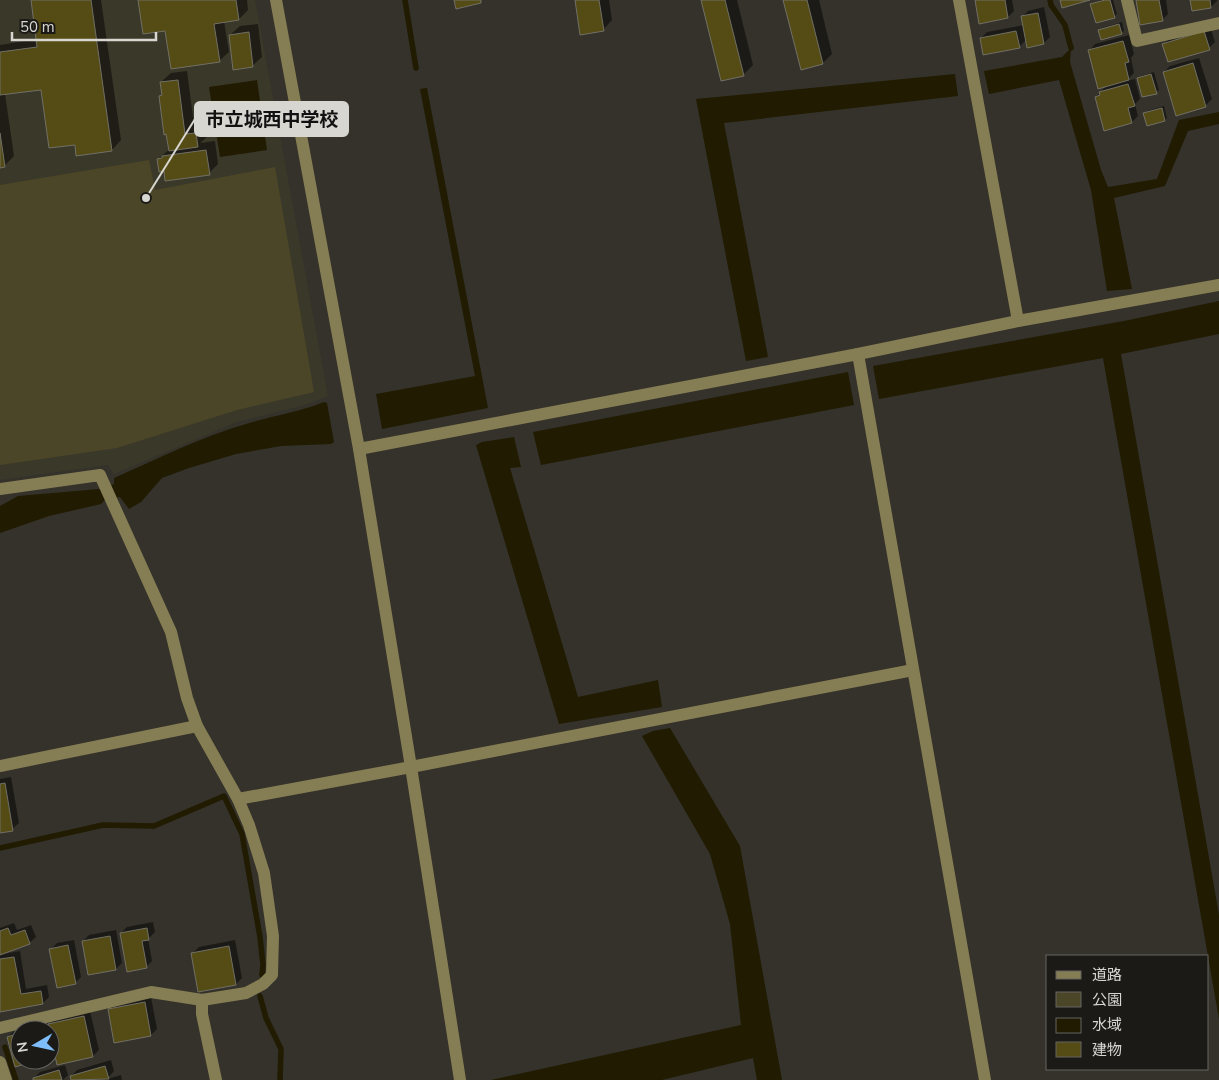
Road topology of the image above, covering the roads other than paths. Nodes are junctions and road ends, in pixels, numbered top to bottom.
1 (276, 0) edge
2 (959, 0) edge
3 (1127, 0) edge
4 (1219, 23) edge
5 (1219, 285) edge
6 (1018, 322) junction
7 (858, 354) junction
8 (359, 449) junction
9 (0, 489) edge
10 (913, 670) junction
11 (197, 726) junction
12 (0, 766) edge
13 (411, 767) junction
14 (238, 799) junction
15 (202, 1000) junction
16 (0, 1028) edge
17 (0, 1062) edge
18 (6, 1080) edge
19 (216, 1080) edge
20 (460, 1080) edge
21 (985, 1080) edge

1 - 8 street
2 - 6 street
3 - 4 street
5 - 6 street
6 - 7 street
7 - 8 street
7 - 10 street
8 - 13 street
9 - 11 street
10 - 13 street
10 - 21 street
11 - 12 street
11 - 14 street
13 - 14 street
13 - 20 street
14 - 15 street
15 - 16 street
15 - 19 street
17 - 18 street

